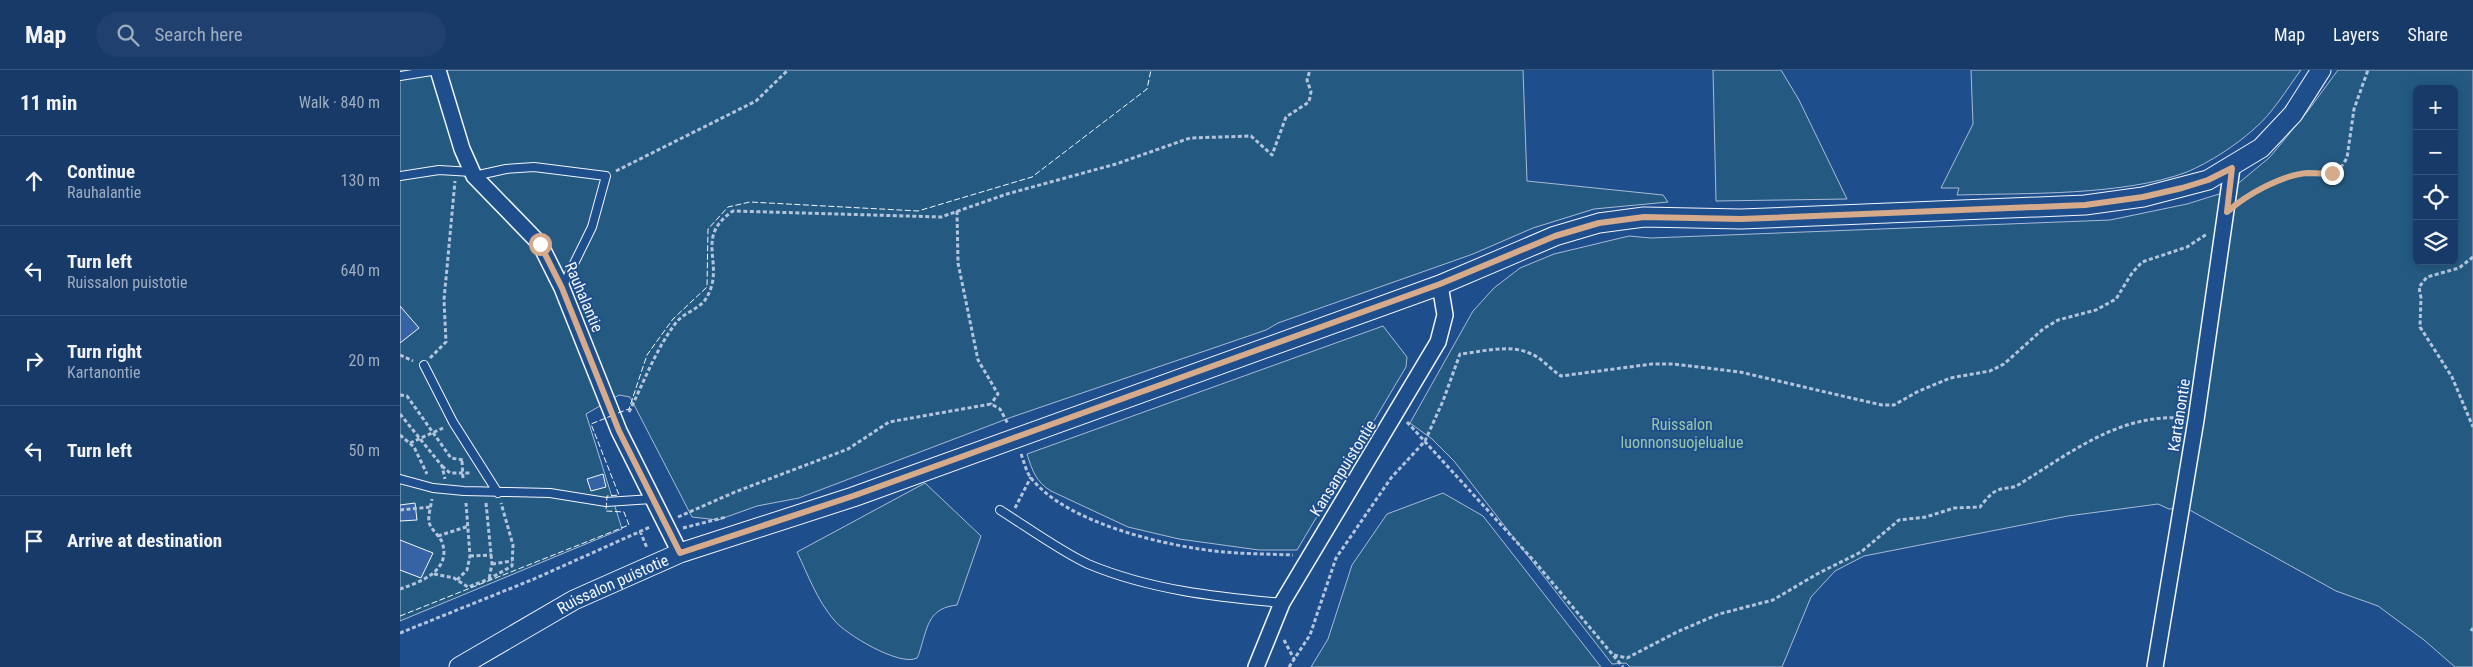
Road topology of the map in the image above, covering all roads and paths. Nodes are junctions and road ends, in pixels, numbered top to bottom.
1 (438, 70) edge
2 (788, 70) edge
3 (1310, 70) edge
4 (2321, 70) edge
5 (2368, 70) edge
6 (400, 76) edge
7 (2232, 168) junction
8 (473, 174) junction
9 (456, 175) dead end
10 (400, 176) edge
11 (606, 176) junction
12 (958, 211) junction
13 (2227, 212) junction
14 (2208, 232) dead end
15 (2473, 257) edge
16 (1440, 284) junction
17 (562, 288) junction
18 (424, 365) joint
19 (400, 395) edge
20 (991, 404) junction
21 (1398, 412) junction
22 (400, 414) edge
23 (2196, 420) junction
24 (453, 422) junction
25 (1008, 424) dead end
26 (2473, 427) edge
27 (619, 431) junction
28 (433, 433) junction
29 (400, 435) edge
30 (1425, 441) junction
31 (410, 443) junction
32 (1021, 453) dead end
33 (476, 458) junction
34 (462, 460) junction
35 (442, 466) junction
36 (462, 474) junction
37 (1031, 477) junction
38 (400, 479) edge
39 (434, 488) junction
40 (447, 489) junction
41 (464, 491) junction
42 (485, 492) junction
43 (498, 493) junction
44 (652, 499) junction
45 (431, 507) junction
46 (400, 510) edge
47 (1000, 510) dead end
48 (726, 517) dead end
49 (1010, 517) junction
50 (469, 526) junction
51 (666, 527) junction
52 (640, 531) junction
53 (438, 536) junction
54 (648, 551) dead end
55 (680, 553) junction
56 (492, 555) junction
57 (1301, 555) dead end
58 (470, 556) junction
59 (512, 561) junction
60 (492, 564) junction
61 (434, 574) junction
62 (457, 580) junction
63 (489, 580) junction
64 (400, 589) edge
65 (1282, 603) junction
66 (400, 633) edge
67 (1614, 655) junction
68 (459, 667) edge
69 (1256, 667) edge
70 (1289, 667) edge
71 (1623, 667) edge
72 (2155, 667) edge

1 - 6 lane
1 - 8 street, Rauhalantie
2 - 11 path
3 - 12 path
4 - 7 street, Ruissalon puistotie
5 - 13 path
7 - 13 street, Kartanontie
7 - 16 street, Ruissalon puistotie
8 - 10 lane
8 - 11 lane
8 - 17 street, Rauhalantie
9 - 18 path
11 - 17 lane
12 - 20 path
12 - 27 path
13 - 23 street, Kartanontie
14 - 30 path
15 - 26 path
16 - 21 street, Kansanpuistontie
16 - 55 street, Ruissalon puistotie
17 - 27 street, Rauhalantie
18 - 24 lane
19 - 28 path
20 - 25 path
20 - 51 path
21 - 30 path
21 - 65 street, Kansanpuistontie
22 - 35 path
23 - 67 path
23 - 72 street, Kartanontie
24 - 28 path
24 - 33 lane
27 - 44 street, Rauhalantie
28 - 31 path
28 - 34 path
29 - 31 path
30 - 67 path
30 - 70 path
31 - 39 path
32 - 37 path
33 - 34 path
33 - 43 lane
34 - 36 path
35 - 36 path
35 - 40 path
36 - 41 path
37 - 49 path
37 - 57 path
38 - 39 lane
39 - 40 lane
39 - 45 path
40 - 41 lane
41 - 42 lane
41 - 50 path
42 - 43 lane
42 - 56 path
43 - 44 lane
43 - 59 path
44 - 51 street, Rauhalantie
45 - 46 path
45 - 53 path
47 - 49 lane
48 - 51 path
49 - 65 lane
50 - 53 path
50 - 58 path
51 - 52 path
51 - 55 street, Rauhalantie
52 - 54 path
52 - 66 path
53 - 61 path
55 - 68 street, Ruissalon puistotie
56 - 58 path
56 - 60 path
58 - 62 path
59 - 60 path
59 - 63 path
60 - 63 path
61 - 62 path
61 - 64 path
62 - 63 path
65 - 69 street, Kansanpuistontie
67 - 71 path

